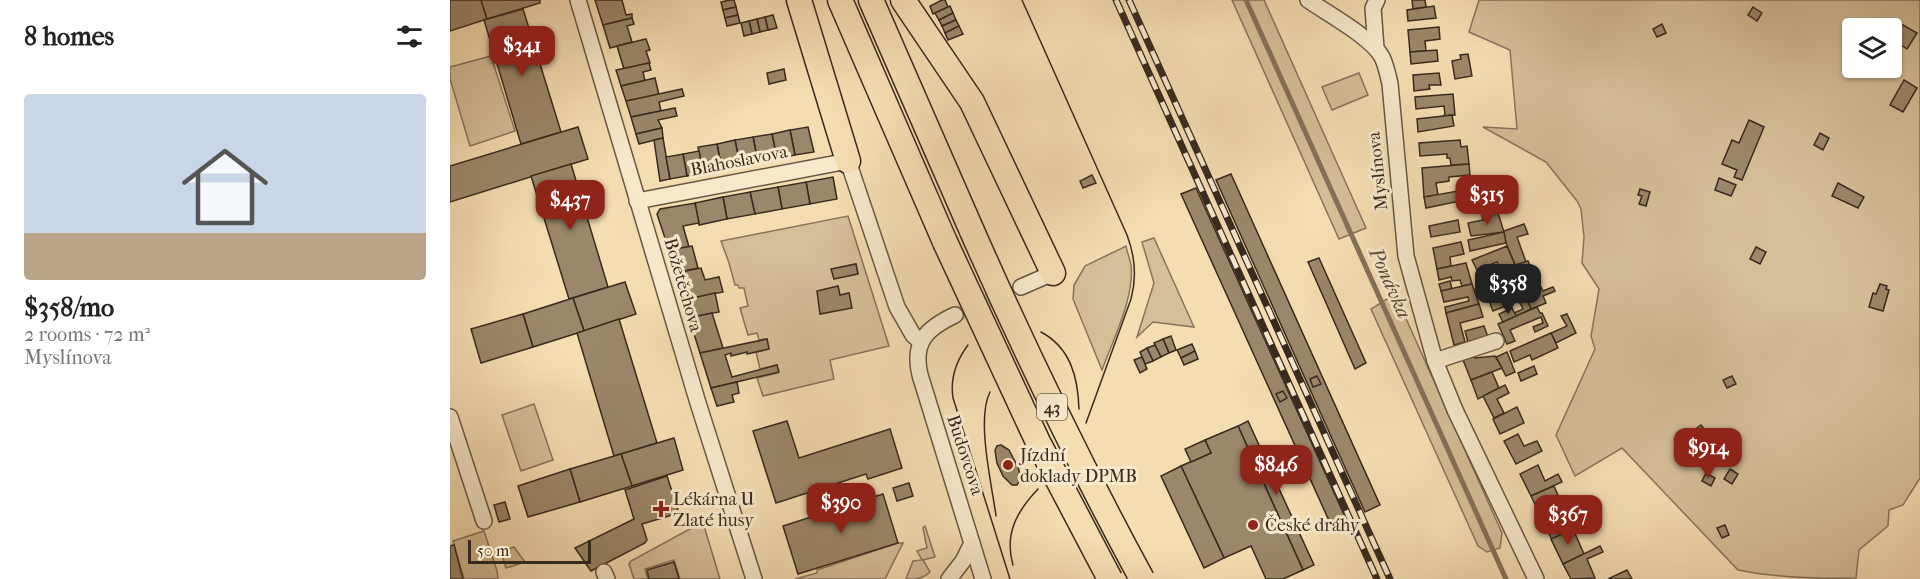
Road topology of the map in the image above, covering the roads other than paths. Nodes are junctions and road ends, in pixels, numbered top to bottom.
1 (578, 0) edge
2 (799, 0) edge
3 (840, 0) edge
4 (871, 0) edge
5 (903, 0) edge
6 (1308, 0) edge
7 (1377, 0) edge
8 (1376, 48) junction
9 (849, 160) junction
10 (637, 201) junction
11 (1053, 273) joint
12 (1021, 287) tunnel mouth
13 (955, 315) tunnel mouth
14 (1496, 341) dead end
15 (921, 342) junction
16 (1435, 361) junction
17 (450, 417) edge
18 (484, 521) dead end
19 (972, 543) junction
20 (754, 579) edge
21 (949, 579) edge
22 (983, 579) edge
23 (1110, 579) edge
24 (1142, 579) edge
25 (1536, 579) edge

1 - 10 street, Božetěchova
2 - 9 highway
3 - 23 highway, 43, bridge
4 - 24 highway, 43, bridge
5 - 11 highway
6 - 8 street
7 - 8 street, Myslínova
8 - 16 street, Myslínova
9 - 10 street, Blahoslavova
9 - 15 street
10 - 20 street, Božetěchova
11 - 12 street
13 - 15 street
14 - 16 street
15 - 19 street, Budovcova
16 - 25 street, Myslínova
17 - 18 street
19 - 21 street
19 - 22 street, Budovcova

